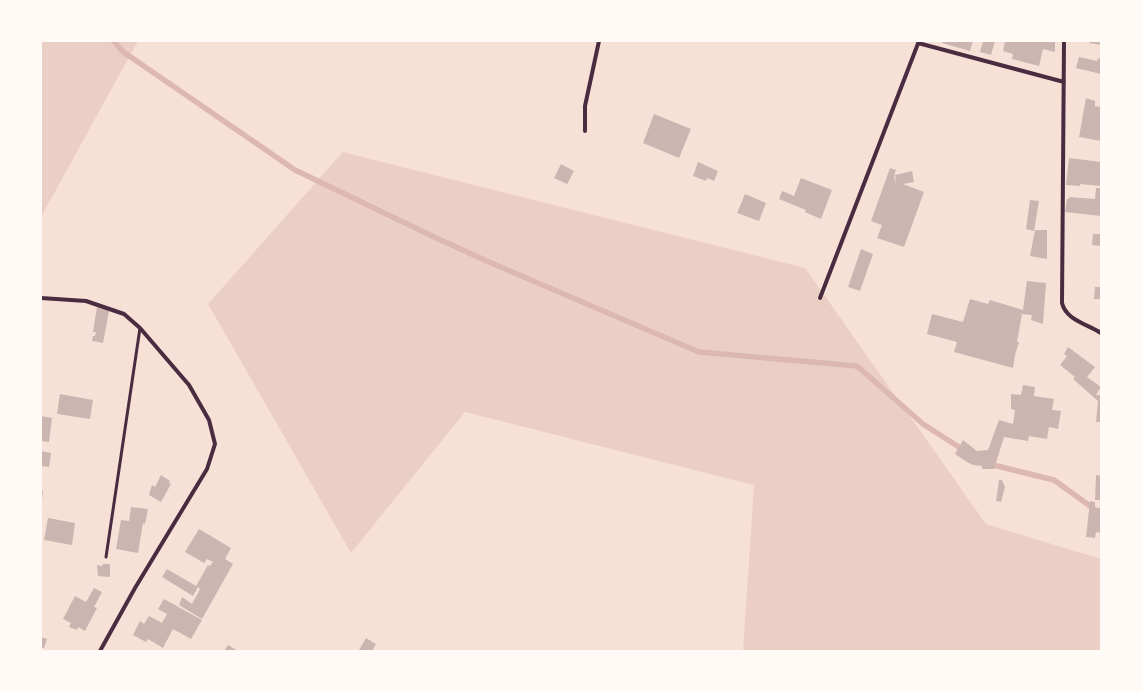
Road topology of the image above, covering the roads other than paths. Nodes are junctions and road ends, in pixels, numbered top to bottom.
1 (599, 41) edge
2 (1064, 41) edge
3 (918, 42) edge
4 (1064, 82) junction
5 (585, 131) dead end
6 (41, 298) edge
7 (820, 298) dead end
8 (140, 328) junction
9 (1101, 333) edge
10 (106, 557) dead end
11 (100, 651) edge

1 - 5 street
2 - 4 street
3 - 4 street
3 - 7 street
4 - 9 street
6 - 8 street
8 - 10 lane
8 - 11 street

